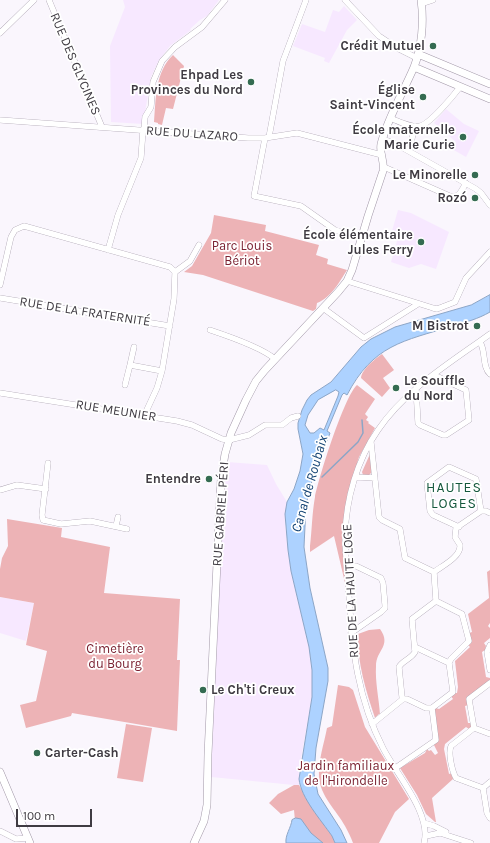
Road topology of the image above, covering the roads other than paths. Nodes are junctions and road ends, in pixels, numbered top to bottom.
1 (34, 0) edge
2 (49, 0) edge
3 (225, 0) edge
4 (306, 0) edge
5 (345, 0) edge
6 (433, 0) edge
7 (421, 2) edge
8 (0, 34) edge
9 (417, 56) junction
10 (414, 68) junction
11 (490, 84) edge
12 (460, 86) junction
13 (490, 99) edge
14 (390, 118) junction
15 (0, 120) edge
16 (416, 126) junction
17 (102, 127) junction
18 (143, 130) junction
19 (267, 137) junction
20 (383, 139) junction
21 (408, 151) junction
22 (382, 155) junction
23 (384, 168) junction
24 (466, 183) junction
25 (490, 205) edge
26 (361, 238) junction
27 (199, 245) dead end
28 (108, 250) junction
29 (490, 252) edge
30 (175, 272) junction
31 (346, 281) junction
32 (0, 285) edge
33 (0, 298) edge
34 (418, 304) junction
35 (323, 308) junction
36 (170, 326) junction
37 (210, 330) dead end
38 (490, 334) edge
39 (480, 342) junction
40 (134, 347) dead end
41 (275, 359) junction
42 (130, 365) junction
43 (162, 371) junction
44 (490, 374) edge
45 (434, 375) junction
46 (125, 385) dead end
47 (416, 388) junction
48 (0, 392) edge
49 (144, 416) junction
50 (298, 416) dead end
51 (229, 440) junction
52 (371, 441) junction
53 (48, 463) dead end
54 (356, 476) junction
55 (375, 478) junction
56 (46, 489) junction
57 (0, 490) edge
58 (480, 511) junction
59 (490, 512) edge
60 (118, 517) dead end
61 (116, 526) junction
62 (459, 527) junction
63 (127, 529) dead end
64 (347, 566) junction
65 (434, 572) junction
66 (436, 602) junction
67 (351, 633) junction
68 (490, 645) edge
69 (415, 647) junction
70 (449, 662) junction
71 (490, 670) edge
72 (490, 683) edge
73 (403, 699) junction
74 (432, 708) junction
75 (372, 724) junction
76 (474, 728) junction
77 (490, 734) edge
78 (208, 754) junction
79 (394, 769) junction
80 (0, 772) edge
81 (490, 782) edge
82 (0, 784) edge
83 (483, 788) junction
84 (490, 818) edge
85 (424, 823) junction
86 (0, 831) edge
87 (426, 836) junction
88 (451, 836) junction
89 (26, 841) edge
90 (189, 843) edge
91 (194, 843) edge
92 (424, 843) edge
93 (471, 843) edge

1 - 8 street
2 - 17 street, RUE DES GLYCINES
3 - 18 street
4 - 19 street
5 - 9 street
6 - 7 street
7 - 9 main road, RUE GABRIEL PÉRI
9 - 10 main road, RUE GABRIEL PÉRI
9 - 11 main road
10 - 12 main road
10 - 14 main road, RUE GABRIEL PÉRI
12 - 13 main road
12 - 16 street
14 - 16 street
14 - 20 main road, RUE GABRIEL PÉRI
15 - 17 street, RUE DU LAZARO
16 - 21 street
17 - 18 street, RUE DU LAZARO
18 - 19 street, RUE DU LAZARO
18 - 28 street
19 - 22 street, RUE DU LAZARO
19 - 26 street
20 - 21 street
20 - 22 main road, RUE GABRIEL PÉRI
21 - 24 street
22 - 23 main road, RUE GABRIEL PÉRI
23 - 24 street
23 - 26 main road, RUE GABRIEL PÉRI
24 - 25 street
26 - 31 main road, RUE GABRIEL PÉRI
27 - 30 street
28 - 30 street
28 - 32 street
29 - 34 street
30 - 36 street
31 - 34 street
31 - 35 main road, RUE GABRIEL PÉRI
33 - 36 street, RUE DE LA FRATERNITÉ
34 - 35 street
35 - 41 main road, RUE GABRIEL PÉRI
36 - 43 street
37 - 41 street
38 - 39 street, RUE DE LA HAUTE LOGE
39 - 44 street
39 - 45 street, RUE DE LA HAUTE LOGE
40 - 42 street
41 - 51 main road, RUE GABRIEL PÉRI
42 - 43 street
42 - 46 street
43 - 49 street
45 - 47 street, RUE DE LA HAUTE LOGE
45 - 47 street
47 - 52 street, RUE DE LA HAUTE LOGE
48 - 49 street, RUE MEUNIER
49 - 51 street, RUE MEUNIER
50 - 51 street
51 - 78 main road, RUE GABRIEL PÉRI
52 - 54 street, RUE DE LA HAUTE LOGE
52 - 55 street
53 - 56 street
54 - 55 street
54 - 64 street, RUE DE LA HAUTE LOGE
55 - 65 street
56 - 57 street
56 - 61 street
58 - 59 street
58 - 62 street
58 - 62 street
60 - 61 street
61 - 63 street
62 - 65 street
64 - 67 street, RUE DE LA HAUTE LOGE
64 - 67 street
65 - 66 street
66 - 69 street
66 - 70 street
67 - 75 street, RUE DE LA HAUTE LOGE
68 - 71 street
69 - 70 street
69 - 73 street
70 - 74 street
72 - 76 street
73 - 74 street
73 - 75 street
74 - 79 street
75 - 79 street, RUE DE LA HAUTE LOGE
76 - 77 street
76 - 83 street
78 - 90 main road, RUE GABRIEL PÉRI
78 - 91 main road, RUE GABRIEL PÉRI
79 - 85 street, RUE DE LA HAUTE LOGE
80 - 89 main road
81 - 83 street
82 - 89 main road
83 - 84 street
85 - 87 street, RUE DE LA HAUTE LOGE
85 - 88 street
86 - 89 street
87 - 88 street
87 - 92 street, RUE DE LA HAUTE LOGE
88 - 93 street

